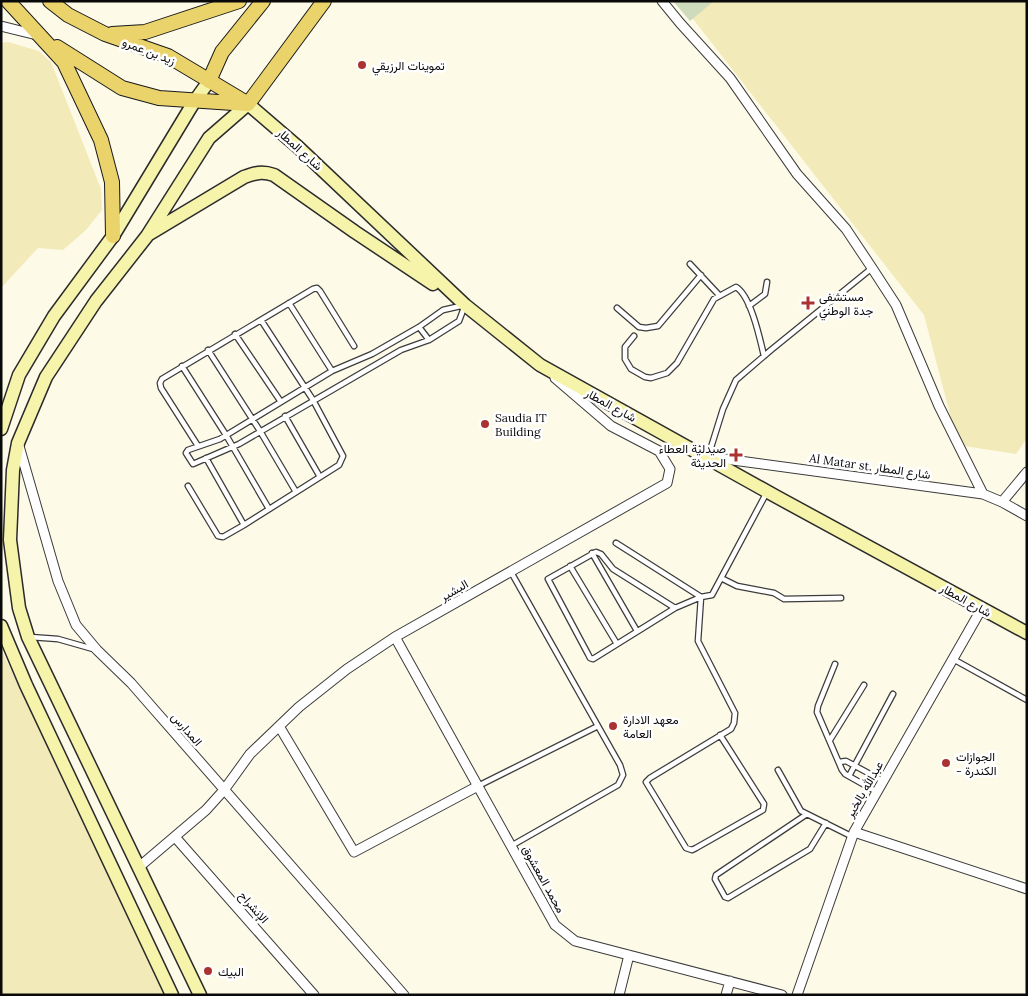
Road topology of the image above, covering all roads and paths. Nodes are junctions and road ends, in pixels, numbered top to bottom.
1 (8, 1) edge
2 (50, 1) edge
3 (239, 1) edge
4 (263, 1) edge
5 (324, 1) edge
6 (662, 1) edge
7 (1, 26) edge
8 (105, 34) junction
9 (38, 35) junction
10 (209, 80) junction
11 (194, 102) junction
12 (248, 104) junction
13 (113, 236) junction
14 (147, 236) junction
15 (690, 264) dead end
16 (872, 268) junction
17 (701, 275) junction
18 (767, 282) dead end
19 (719, 296) junction
20 (289, 303) junction
21 (465, 305) junction
22 (749, 306) junction
23 (617, 308) dead end
24 (261, 320) junction
25 (419, 327) junction
26 (235, 334) junction
27 (634, 336) dead end
28 (429, 340) junction
29 (354, 346) dead end
30 (208, 350) junction
31 (372, 354) junction
32 (764, 356) junction
33 (378, 363) junction
34 (540, 365) junction
35 (182, 366) junction
36 (332, 371) junction
37 (305, 388) junction
38 (313, 400) junction
39 (281, 402) junction
40 (285, 416) junction
41 (252, 419) junction
42 (1, 429) edge
43 (260, 431) junction
44 (226, 435) junction
45 (18, 443) junction
46 (198, 446) junction
47 (232, 447) junction
48 (706, 457) junction
49 (206, 458) junction
50 (1027, 472) edge
51 (320, 477) junction
52 (188, 486) dead end
53 (296, 492) junction
54 (767, 492) junction
55 (983, 494) junction
56 (1002, 502) junction
57 (269, 509) junction
58 (1027, 516) edge
59 (244, 525) junction
60 (616, 543) dead end
61 (592, 553) junction
62 (570, 566) junction
63 (511, 572) junction
64 (722, 578) junction
65 (700, 596) junction
66 (841, 598) dead end
67 (675, 608) junction
68 (982, 608) junction
69 (1, 626) edge
70 (637, 631) junction
71 (1027, 633) edge
72 (28, 637) junction
73 (395, 638) junction
74 (617, 644) junction
75 (97, 650) junction
76 (953, 659) junction
77 (835, 664) dead end
78 (864, 684) dead end
79 (893, 694) dead end
80 (1027, 700) edge
81 (279, 726) junction
82 (598, 726) junction
83 (720, 735) junction
84 (830, 740) junction
85 (839, 762) junction
86 (855, 766) junction
87 (778, 770) dead end
88 (849, 776) junction
89 (883, 781) junction
90 (478, 786) junction
91 (224, 790) junction
92 (877, 792) junction
93 (807, 814) junction
94 (826, 823) junction
95 (853, 835) junction
96 (175, 837) junction
97 (511, 846) junction
98 (139, 867) junction
99 (1027, 889) edge
100 (629, 956) junction
101 (730, 981) junction
102 (400, 993) edge
103 (172, 995) edge
104 (200, 995) edge
105 (314, 995) edge
106 (619, 995) edge
107 (726, 995) edge
108 (782, 995) edge
109 (797, 995) edge

1 - 9 main road
2 - 8 main road, زيد بن عمرو
3 - 8 main road
4 - 10 main road
5 - 12 main road
6 - 16 street
7 - 9 street
8 - 10 main road, زيد بن عمرو
9 - 11 main road
9 - 13 main road
10 - 11 main road
10 - 12 main road, زيد بن عمرو
11 - 12 main road
11 - 13 main road
12 - 14 main road
12 - 21 main road, شارع المطار
13 - 42 main road
14 - 21 main road
14 - 45 main road
15 - 17 lane
16 - 32 lane
16 - 55 street
17 - 19 lane
17 - 23 lane
18 - 22 lane
19 - 22 lane
19 - 27 lane
20 - 24 lane
20 - 29 lane
20 - 36 lane
21 - 25 lane
21 - 28 lane
21 - 34 main road, شارع المطار
22 - 32 lane
24 - 26 lane
24 - 37 lane
25 - 28 lane
25 - 31 lane
26 - 30 lane
26 - 39 lane
28 - 33 lane
30 - 35 lane
30 - 41 lane
31 - 33 lane
31 - 36 lane
32 - 48 lane
33 - 38 lane
34 - 48 main road, شارع المطار
34 - 63 street, البشير
35 - 44 lane
35 - 46 lane
36 - 37 lane
37 - 38 lane
37 - 39 lane
38 - 40 lane
38 - 51 lane
39 - 41 lane
40 - 43 lane
40 - 51 lane
41 - 43 lane
41 - 44 lane
43 - 47 lane
43 - 53 lane
44 - 46 lane
44 - 47 lane
45 - 72 main road
45 - 75 street, المدارس
46 - 49 lane
47 - 49 lane
47 - 57 lane
48 - 54 main road, شارع المطار
48 - 55 street, Al Matar st. شارع المطار
49 - 59 lane
50 - 56 street
51 - 53 lane
52 - 59 lane
53 - 57 lane
54 - 64 lane
54 - 68 main road, شارع المطار
55 - 56 street, Al Matar st. شارع المطار
56 - 58 street, Al Matar st. شارع المطار
57 - 59 lane
60 - 65 lane
61 - 62 lane
61 - 67 lane
61 - 70 lane
62 - 74 lane
62 - 74 lane
63 - 73 street, البشير
63 - 82 lane
64 - 65 lane
64 - 66 lane
65 - 67 lane
65 - 83 lane
67 - 70 lane
68 - 71 main road, شارع المطار
68 - 76 street, عبدالله بالخير
69 - 103 main road
70 - 74 lane
72 - 75 lane
72 - 98 main road
73 - 81 street, البشير
73 - 90 street, محمد المعشوق
75 - 91 street, المدارس
76 - 80 lane
76 - 89 street, عبدالله بالخير
77 - 84 lane
78 - 84 lane
79 - 86 lane
81 - 90 street
81 - 91 street, البشير
82 - 90 lane
82 - 97 lane
83 - 83 lane
84 - 85 lane
85 - 86 lane
85 - 88 lane
86 - 88 lane
86 - 89 lane
87 - 93 lane
88 - 92 lane
89 - 92 street, عبدالله بالخير
90 - 97 street, محمد المعشوق
91 - 96 street, البشير
91 - 102 street, المدارس
92 - 95 street, عبدالله بالخير
93 - 94 lane
93 - 94 lane
94 - 95 lane
95 - 99 street
95 - 109 street, عبدالله بالخير
96 - 98 street, البشير
96 - 105 street, الإنشراح
97 - 100 street, محمد المعشوق
98 - 104 main road
100 - 101 street, محمد المعشوق
100 - 106 street
101 - 107 street
101 - 108 street, محمد المعشوق

